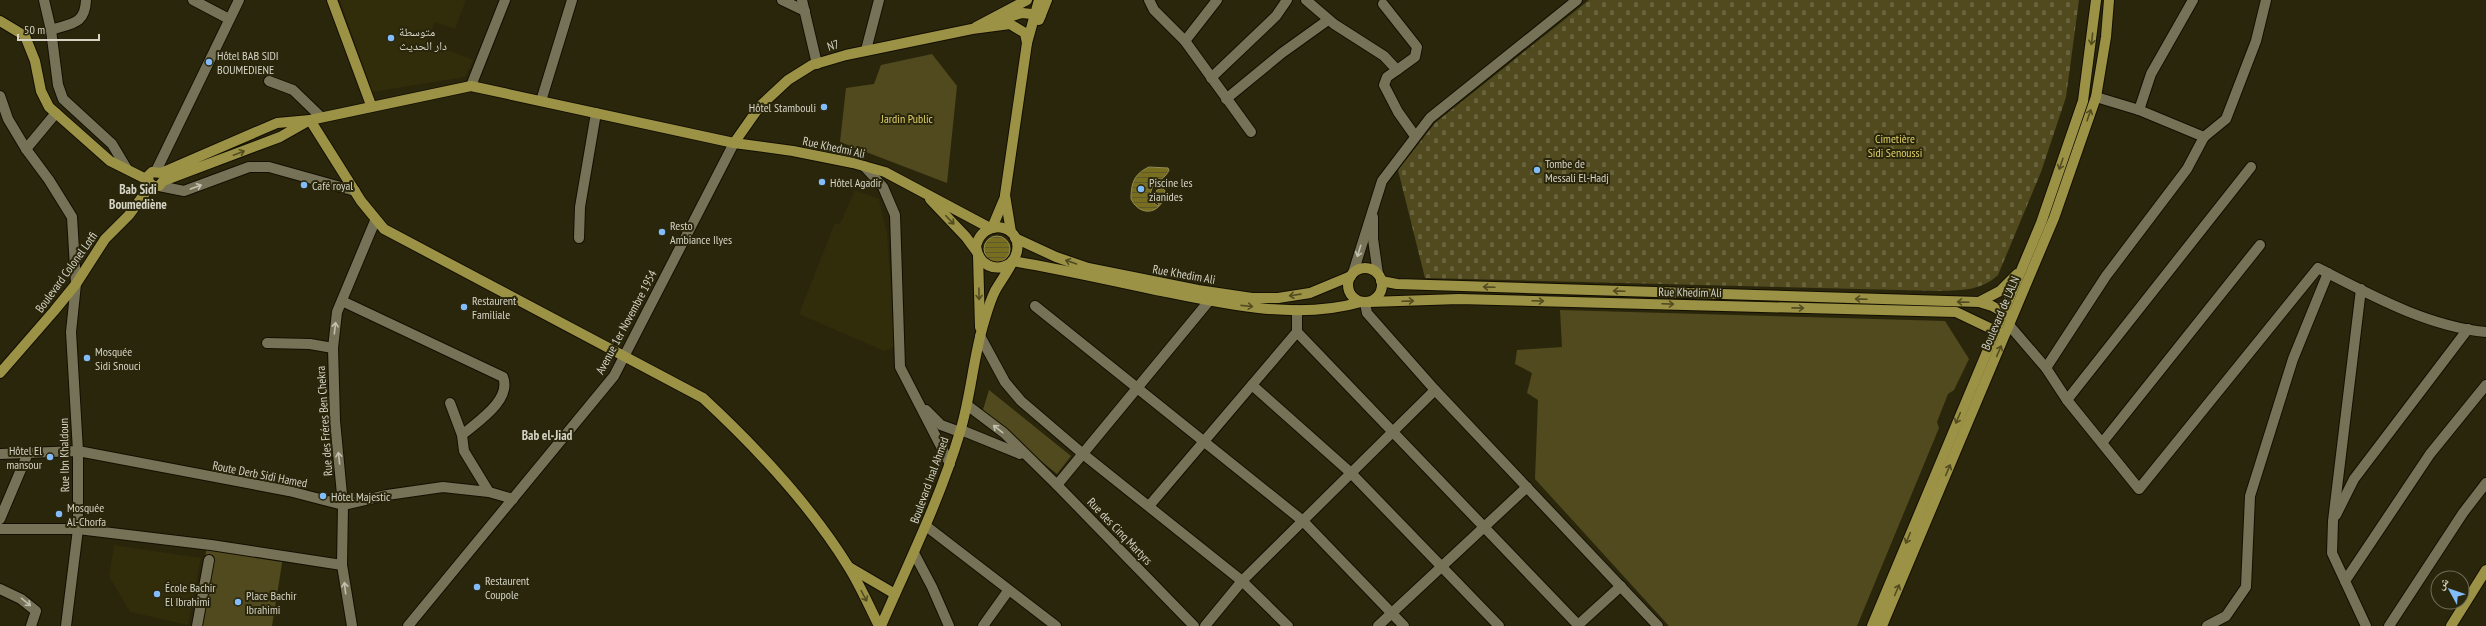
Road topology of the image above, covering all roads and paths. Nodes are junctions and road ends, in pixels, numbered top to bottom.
1 (44, 0) edge
2 (86, 0) edge
3 (193, 0) edge
4 (239, 0) edge
5 (332, 0) edge
6 (505, 0) edge
7 (572, 0) edge
8 (782, 0) edge
9 (802, 0) edge
10 (879, 0) edge
11 (1027, 0) edge
12 (1039, 0) edge
13 (1047, 0) edge
14 (1149, 0) edge
15 (1217, 0) edge
16 (1287, 0) edge
17 (1306, 0) edge
18 (1578, 0) edge
19 (2096, 0) edge
20 (2109, 0) edge
21 (2193, 0) edge
22 (2266, 0) edge
23 (1383, 4) dead end
24 (805, 12) junction
25 (1038, 14) junction
26 (229, 19) junction
27 (1328, 20) junction
28 (0, 21) edge
29 (972, 29) junction
30 (51, 30) junction
31 (1184, 40) junction
32 (1027, 43) junction
33 (866, 50) junction
34 (817, 64) junction
35 (1397, 70) junction
36 (1211, 78) junction
37 (269, 80) dead end
38 (471, 86) junction
39 (0, 96) edge
40 (2096, 97) junction
41 (1226, 99) junction
42 (1020, 100) junction
43 (541, 101) junction
44 (371, 105) junction
45 (2139, 110) junction
46 (56, 113) junction
47 (596, 113) junction
48 (320, 117) junction
49 (310, 120) junction
50 (1251, 132) dead end
51 (1415, 136) junction
52 (2204, 137) junction
53 (734, 143) junction
54 (26, 149) junction
55 (864, 166) junction
56 (2251, 166) dead end
57 (127, 169) junction
58 (156, 179) junction
59 (355, 191) junction
60 (923, 192) junction
61 (1005, 195) junction
62 (1374, 203) junction
63 (375, 221) junction
64 (991, 228) junction
65 (1013, 235) junction
66 (579, 238) dead end
67 (2260, 244) dead end
68 (977, 254) junction
69 (1011, 262) junction
70 (2022, 268) junction
71 (2328, 273) junction
72 (1352, 274) junction
73 (1380, 277) junction
74 (76, 284) junction
75 (2361, 289) junction
76 (342, 301) junction
77 (1209, 301) junction
78 (1365, 302) junction
79 (1979, 302) junction
80 (1035, 306) dead end
81 (1297, 310) junction
82 (2008, 318) junction
83 (2468, 330) junction
84 (1995, 331) junction
85 (1297, 332) junction
86 (2486, 332) edge
87 (2005, 335) junction
88 (980, 336) junction
89 (267, 343) dead end
90 (333, 348) junction
91 (624, 357) junction
92 (2046, 368) junction
93 (0, 373) edge
94 (1974, 382) junction
95 (1252, 385) junction
96 (2486, 385) edge
97 (1984, 386) junction
98 (1135, 388) junction
99 (1435, 390) junction
100 (918, 400) junction
101 (2067, 400) junction
102 (450, 402) dead end
103 (967, 405) junction
104 (961, 431) junction
105 (1392, 432) junction
106 (462, 435) junction
107 (1205, 442) junction
108 (2102, 443) junction
109 (78, 451) junction
110 (28, 453) junction
111 (0, 454) edge
112 (1083, 454) junction
113 (1026, 456) junction
114 (950, 464) junction
115 (1351, 473) junction
116 (2486, 483) edge
117 (1057, 485) junction
118 (1527, 487) junction
119 (489, 492) junction
120 (513, 499) junction
121 (343, 505) junction
122 (1149, 506) junction
123 (0, 519) edge
124 (1303, 521) junction
125 (2333, 521) junction
126 (926, 526) junction
127 (1484, 526) junction
128 (0, 529) edge
129 (78, 530) junction
130 (914, 553) junction
131 (209, 560) dead end
132 (342, 565) junction
133 (848, 566) junction
134 (1441, 566) junction
135 (2486, 570) edge
136 (1242, 581) junction
137 (2345, 581) junction
138 (1621, 586) junction
139 (0, 589) edge
140 (1008, 591) junction
141 (895, 594) junction
142 (1393, 614) junction
143 (31, 626) edge
144 (66, 626) edge
145 (197, 626) edge
146 (352, 626) edge
147 (408, 626) edge
148 (880, 626) edge
149 (949, 626) edge
150 (983, 626) edge
151 (1056, 626) edge
152 (1194, 626) edge
153 (1205, 626) edge
154 (1288, 626) edge
155 (1378, 626) edge
156 (1404, 626) edge
157 (1499, 626) edge
158 (1578, 626) edge
159 (1658, 626) edge
160 (1872, 626) edge
161 (1882, 626) edge
162 (2207, 626) edge
163 (2366, 626) edge
164 (2389, 626) edge
165 (2452, 626) edge

1 - 30 street
2 - 30 street
3 - 26 street
4 - 26 street
5 - 44 main road
6 - 38 street
7 - 43 street
8 - 24 street
9 - 24 street
10 - 33 street
11 - 29 main road
12 - 25 main road
13 - 25 main road
14 - 31 street
15 - 31 street
16 - 36 street
17 - 27 street
18 - 51 street
19 -> 70 main road, Boulevard de L'ALN
20 - 40 main road, Boulevard de L'ALN
21 - 45 street
22 - 52 street
23 - 35 street
24 - 34 street
25 - 29 main road
25 - 32 main road
25 - 42 main road
26 - 58 street
27 - 35 street
27 - 41 street
28 - 46 main road
29 - 32 main road
29 - 33 main road, N7
30 - 57 street
31 - 36 street
32 - 42 main road
33 - 34 main road, N7
34 - 53 main road, N7
35 - 51 street
36 - 41 street
37 - 48 street
38 - 43 main road, Rue Khedmi Ali
38 - 44 main road
39 - 54 street, Rue Ibn Khaldoun
40 - 45 street
82 -> 40 main road, Boulevard de L'ALN
41 - 50 street
42 - 61 main road
43 - 47 main road, Rue Khedmi Ali
44 - 48 main road
45 - 52 street
46 - 54 street
46 - 57 main road
47 - 53 main road, Rue Khedmi Ali
47 - 66 street
48 - 49 main road
58 -> 49 main road
49 - 58 main road
49 - 59 main road
51 - 62 street
52 - 92 street
53 - 55 main road, Rue Khedmi Ali
53 - 91 street, Avenue 1er Novembre 1954
54 - 74 street, Rue Ibn Khaldoun
55 - 60 main road, Rue Khedmi Ali
55 - 100 street
56 - 101 street
57 - 58 main road
58 -> 59 street
58 - 74 main road, Boulevard Colonel Lotfi
59 - 63 main road
60 - 64 main road, Rue Khedmi Ali
60 -> 68 main road, Rue Khedmi Ali
61 - 64 main road
61 - 65 main road
62 -> 72 street
62 - 73 street
63 - 76 street, Rue des Fréres Ben Chekra
63 - 91 main road
64 - 65 main road
64 - 68 main road
65 - 69 main road
72 -> 65 main road, Rue Khedim Ali
67 - 108 street
68 - 69 main road
68 -> 88 main road
69 - 77 main road, Rue Khedim Ali
69 - 88 main road
70 - 79 main road
70 - 82 main road, Boulevard de L'ALN
71 - 75 street
71 - 108 street
71 - 162 street
72 - 73 main road
72 - 78 main road
73 - 78 main road
79 -> 73 main road, Rue Khedim Ali
74 - 93 main road, Boulevard Colonel Lotfi
74 - 109 street, Rue Ibn Khaldoun
75 - 83 street
75 - 125 street
90 -> 76 street, Rue des Fréres Ben Chekra
76 - 106 street
77 -> 81 main road, Rue Khedim Ali
77 - 98 street
78 - 81 main road, Rue Khedim Ali
78 -> 84 main road, Rue Khedim Ali
78 - 99 street
79 - 82 main road, Rue Khedim Ali
80 - 98 street
81 - 85 street
82 - 84 main road, Boulevard de L'ALN
82 - 87 main road, Boulevard de L'ALN
82 - 92 street
83 - 86 street
83 - 125 street
84 - 87 main road, Rue Khedim Ali
84 - 94 main road, Boulevard de L'ALN
85 - 95 street
85 - 105 street
97 -> 87 main road, Boulevard de L'ALN
88 - 103 main road, Boulevard Inal Ahmed
88 - 112 street
89 - 90 street
121 -> 90 street, Rue des Fréres Ben Chekra
91 - 120 street, Avenue 1er Novembre 1954
91 - 133 main road
92 - 101 street
94 - 97 main road
94 -> 160 main road, Boulevard de L'ALN
95 - 107 street
95 - 115 street
96 - 137 street
161 -> 97 main road, Boulevard de L'ALN
98 - 107 street
98 - 112 street
99 - 105 street
99 - 118 street
100 - 104 street
100 - 114 street
101 - 108 street
102 - 106 street
103 - 104 main road, Boulevard Inal Ahmed
113 -> 103 street
104 - 113 street
104 - 114 main road, Boulevard Inal Ahmed
105 - 115 street
105 - 127 street
106 - 119 street
107 - 122 street
107 - 124 street
109 - 110 street, Route Derb Sidi Hamed
109 - 121 street, Route Derb Sidi Hamed
109 - 129 street, Rue Ibn Khaldoun
110 - 111 street, Route Derb Sidi Hamed
110 - 123 street
112 - 117 street
112 - 122 street
113 - 117 street, Rue des Cinq Martyrs
114 - 126 main road, Boulevard Inal Ahmed
115 - 124 street
115 - 134 street
116 - 164 street
117 - 152 street, Rue des Cinq Martyrs
118 - 127 street
118 - 138 street
119 - 120 street, Route Derb Sidi Hamed
119 - 121 street, Route Derb Sidi Hamed
120 - 147 street, Avenue 1er Novembre 1954
121 - 132 street, Rue des Fréres Ben Chekra
122 - 136 street
124 - 136 street
124 - 142 street
125 - 137 street
126 - 130 main road, Boulevard Inal Ahmed
126 - 140 street
127 - 134 street
127 - 158 street
128 - 129 street
129 - 132 street
129 - 144 street, Rue Ibn Khaldoun
130 - 141 main road, Boulevard Inal Ahmed
130 - 149 street
131 - 145 street
146 -> 132 street, Rue des Fréres Ben Chekra
133 - 141 main road
133 -> 148 main road
134 - 142 street
134 - 157 street
135 - 165 main road
136 - 153 street
136 - 154 street
137 - 163 street
138 - 158 street
138 - 159 street
139 -> 143 street
140 - 150 street
140 - 151 street
141 - 148 main road, Boulevard Inal Ahmed
142 - 155 street
142 - 156 street

